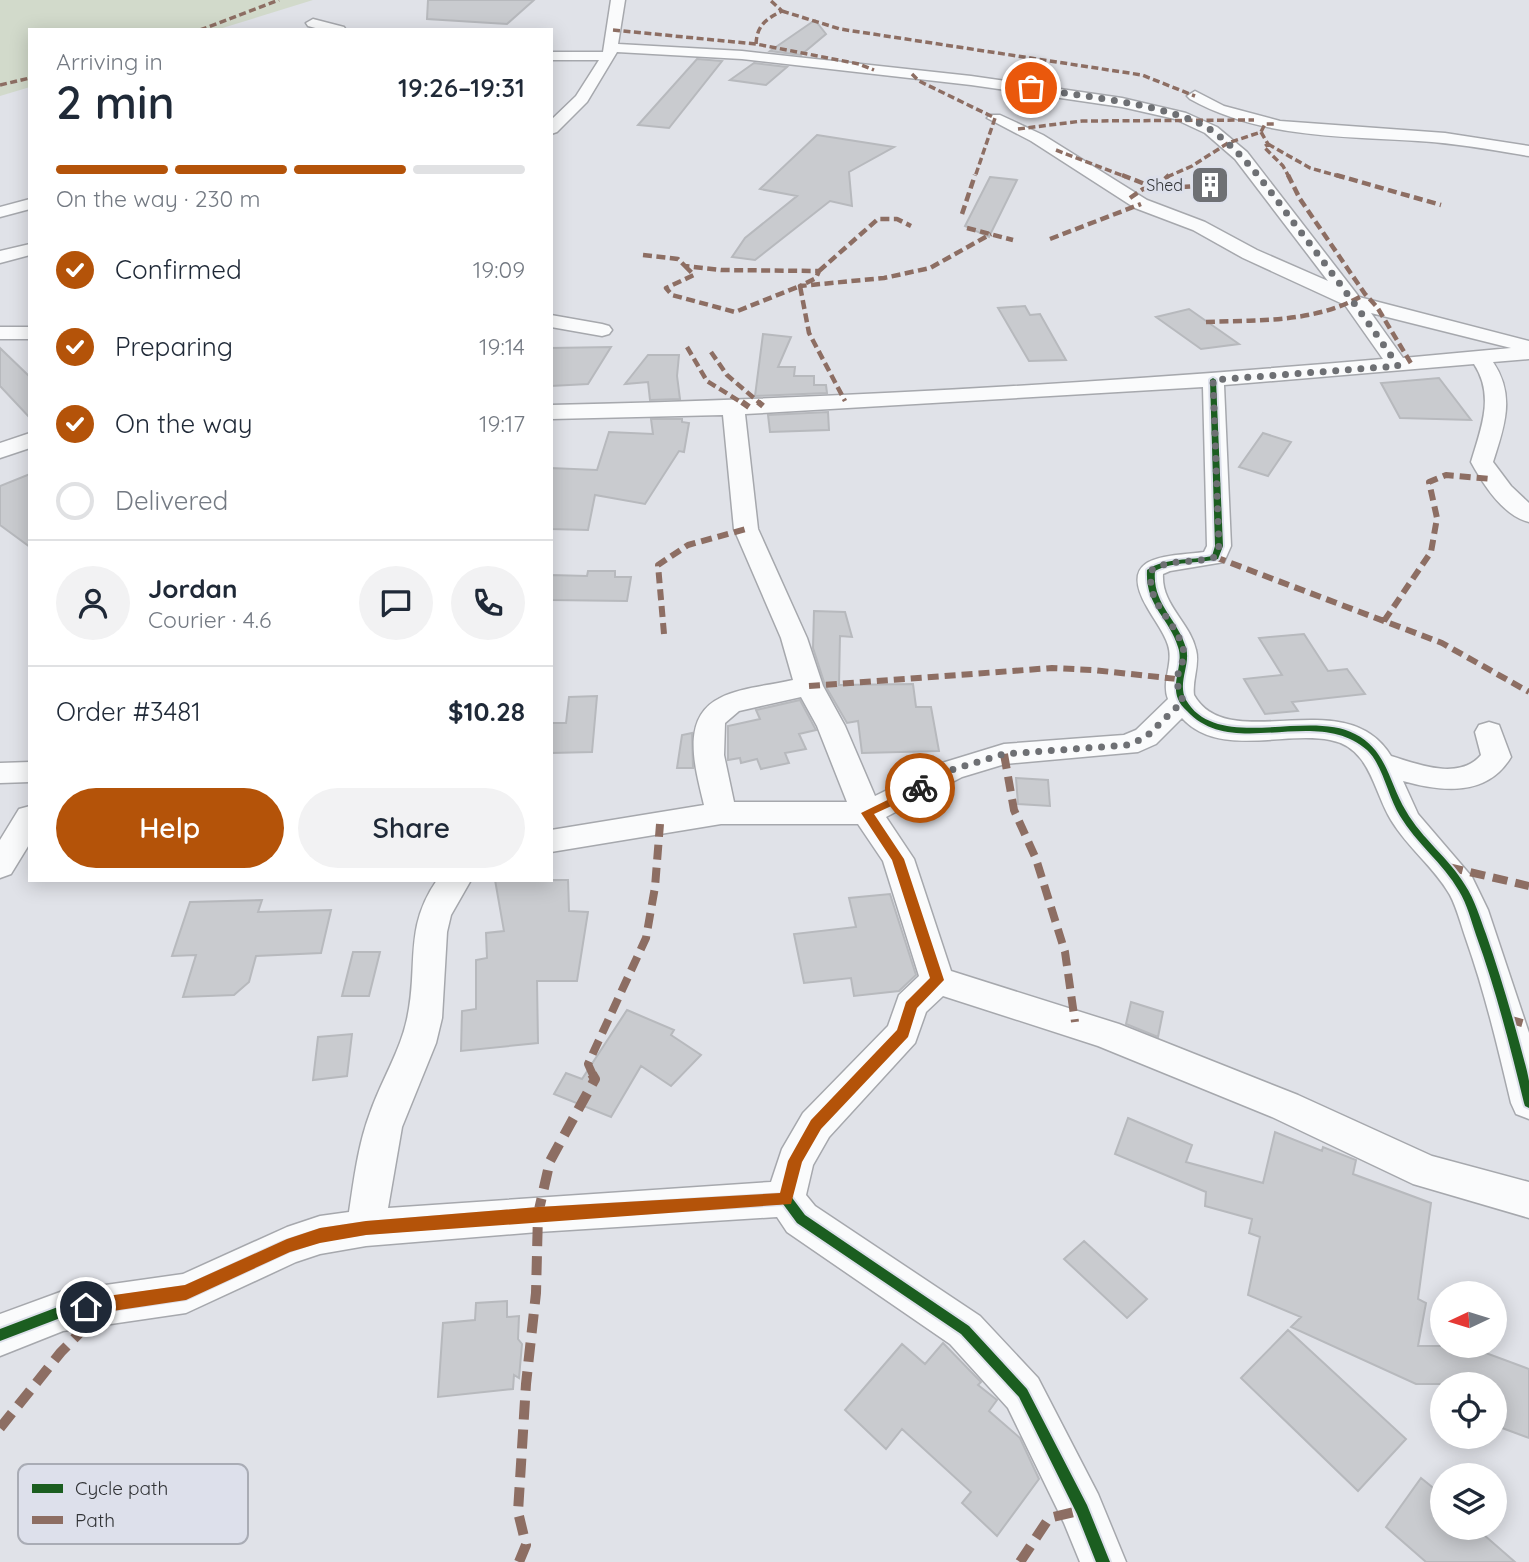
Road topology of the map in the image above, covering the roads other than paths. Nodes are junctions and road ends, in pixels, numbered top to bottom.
1 (618, 0) edge
2 (313, 23) dead end
3 (332, 28) edge
4 (610, 52) junction
5 (553, 56) edge
6 (1195, 96) dead end
7 (557, 117) edge
8 (995, 118) dead end
9 (1529, 151) edge
10 (28, 205) edge
11 (0, 212) edge
12 (28, 250) edge
13 (0, 257) edge
14 (1354, 302) junction
15 (553, 321) edge
16 (603, 330) dead end
17 (0, 333) edge
18 (28, 333) edge
19 (1524, 348) edge
20 (1481, 359) junction
21 (1398, 366) junction
22 (1213, 380) junction
23 (733, 408) junction
24 (553, 412) edge
25 (28, 441) edge
26 (0, 451) edge
27 (1529, 515) edge
28 (809, 686) junction
29 (1183, 701) junction
30 (1489, 732) dead end
31 (1380, 764) junction
32 (28, 772) edge
33 (0, 773) edge
34 (867, 813) junction
35 (721, 814) junction
36 (28, 820) edge
37 (553, 841) edge
38 (0, 866) edge
39 (453, 882) edge
40 (937, 980) junction
41 (1529, 1103) edge
42 (786, 1199) junction
43 (1529, 1200) edge
44 (366, 1228) junction
45 (0, 1335) edge
46 (1103, 1562) edge

1 - 4 street
2 - 3 street
4 - 5 street
4 - 7 street
4 - 14 street
6 - 9 street
8 - 14 street
10 - 11 street
12 - 13 street
14 - 19 street
14 - 21 street
15 - 16 street
17 - 18 street
19 - 20 street
20 - 21 street
20 - 27 street
21 - 22 street
22 - 23 street
22 - 29 street
23 - 24 street
23 - 28 street
25 - 26 street
28 - 34 street
28 - 35 street
29 - 31 street
29 - 34 street
30 - 31 street
31 - 41 street
32 - 33 street
34 - 35 street
34 - 40 street
35 - 37 street
36 - 38 street
39 - 44 street
40 - 42 street
40 - 43 street
42 - 44 street
42 - 46 street
44 - 45 street

